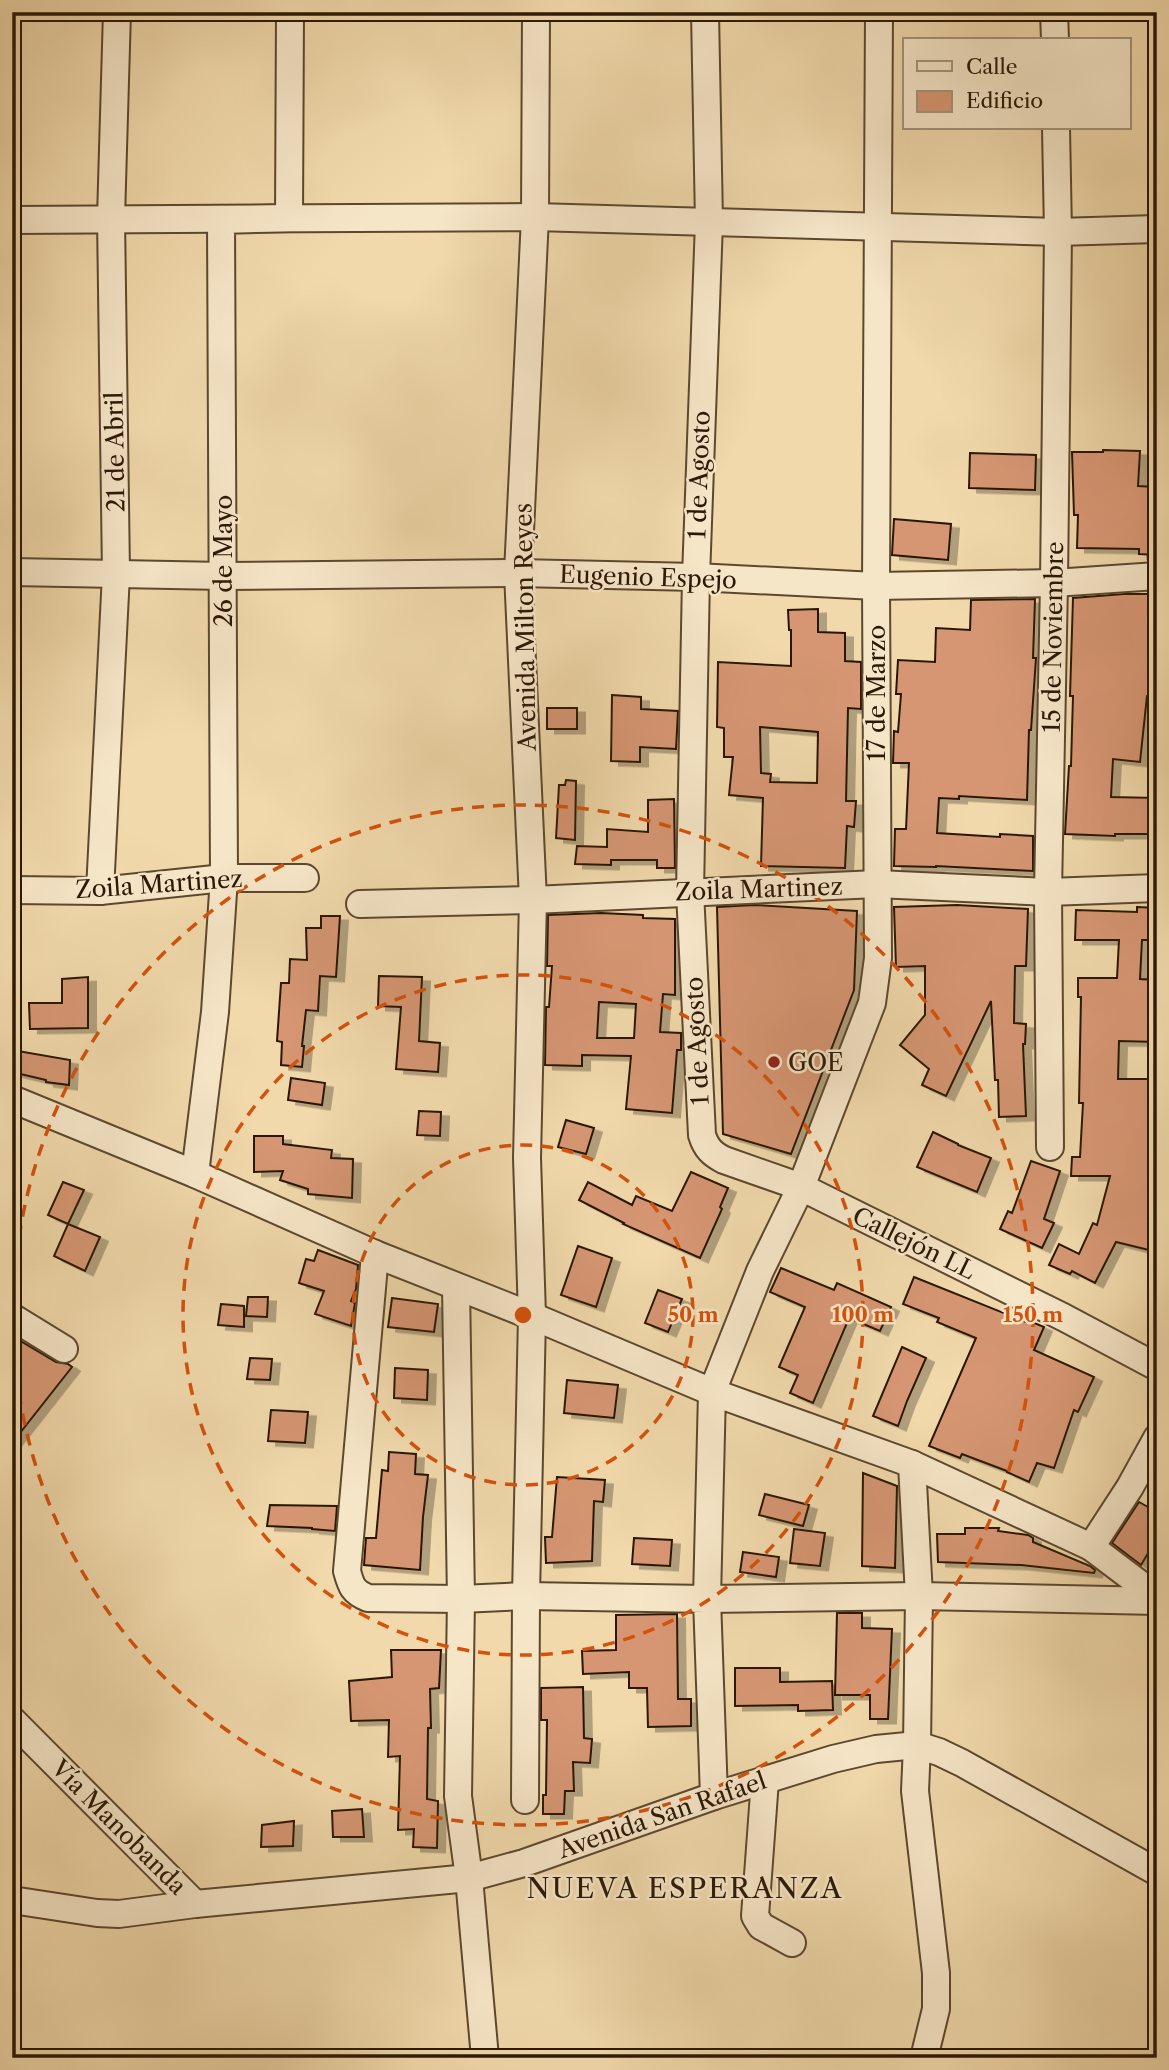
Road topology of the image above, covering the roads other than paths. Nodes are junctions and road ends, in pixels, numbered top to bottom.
1 (117, 12) edge
2 (290, 12) edge
3 (536, 12) edge
4 (705, 12) edge
5 (879, 12) edge
6 (1054, 12) edge
7 (1055, 38) edge
8 (1056, 130) edge
9 (535, 217) junction
10 (111, 218) junction
11 (289, 218) junction
12 (12, 220) edge
13 (709, 222) junction
14 (879, 227) junction
15 (1157, 229) edge
16 (1058, 232) junction
17 (12, 572) edge
18 (519, 573) junction
19 (116, 574) junction
20 (224, 576) junction
21 (1157, 576) edge
22 (695, 577) junction
23 (1054, 583) junction
24 (876, 586) junction
25 (224, 878) junction
26 (305, 878) dead end
27 (877, 884) junction
28 (1157, 888) edge
29 (12, 890) edge
30 (100, 891) junction
31 (690, 892) junction
32 (1048, 892) junction
33 (533, 900) junction
34 (360, 904) dead end
35 (12, 1099) edge
36 (706, 1146) joint
37 (1050, 1147) dead end
38 (195, 1174) junction
39 (801, 1186) junction
40 (375, 1254) junction
41 (456, 1287) junction
42 (532, 1316) junction
43 (13, 1319) edge
44 (64, 1349) dead end
45 (1157, 1367) edge
46 (712, 1392) junction
47 (1157, 1438) edge
48 (912, 1464) junction
49 (1091, 1547) junction
50 (919, 1595) junction
51 (526, 1596) junction
52 (461, 1599) junction
53 (707, 1599) junction
54 (1157, 1599) edge
55 (12, 1720) edge
56 (917, 1745) junction
57 (765, 1780) junction
58 (714, 1796) junction
59 (525, 1800) dead end
60 (1157, 1872) edge
61 (469, 1878) junction
62 (12, 1900) edge
63 (195, 1904) junction
64 (792, 1943) dead end
65 (485, 2058) edge
66 (924, 2058) edge

1 - 10 street, 21 de Abril
2 - 11 street
3 - 9 street, Avenida Milton Reyes
4 - 13 street, 1 de Agosto
5 - 14 street, 17 de Marzo
6 - 7 street
8 - 16 street, 15 de Noviembre
9 - 11 street
9 - 13 street
9 - 18 street, Avenida Milton Reyes
10 - 11 street
10 - 12 street
10 - 19 street, 21 de Abril
11 - 20 street, 26 de Mayo
13 - 14 street
13 - 22 street, 1 de Agosto
14 - 16 street
14 - 24 street, 17 de Marzo
15 - 16 street
16 - 23 street, 15 de Noviembre
17 - 19 street, Eugenio Espejo
18 - 20 street, Eugenio Espejo
18 - 22 street, Eugenio Espejo
18 - 33 street, Avenida Milton Reyes
19 - 20 street, Eugenio Espejo
19 - 30 street, 21 de Abril
20 - 25 street, 26 de Mayo
21 - 23 street, Eugenio Espejo
22 - 24 street, Eugenio Espejo
22 - 31 street, 1 de Agosto
23 - 24 street, Eugenio Espejo
23 - 32 street, 15 de Noviembre
24 - 27 street, 17 de Marzo
25 - 26 street, Zoila Martinez
25 - 30 street, Zoila Martinez
25 - 38 street, 26 de Mayo
27 - 31 street, Zoila Martinez
27 - 32 street, Zoila Martinez
27 - 39 street, 17 de Marzo
28 - 32 street, Zoila Martinez
29 - 30 street, Zoila Martinez
31 - 33 street, Zoila Martinez
31 - 36 street, 1 de Agosto
32 - 37 street, 15 de Noviembre
33 - 34 street, Zoila Martinez
33 - 42 street, Avenida Milton Reyes
35 - 38 street
36 - 39 street, Callejón LL
38 - 40 street
39 - 45 street, Callejón LL
39 - 46 street, 17 de Marzo
40 - 41 street
40 - 52 street
41 - 42 street
41 - 52 street
42 - 46 street
42 - 51 street, Avenida Milton Reyes
43 - 44 street
46 - 48 street
46 - 53 street
47 - 49 street
48 - 49 street
48 - 50 street
49 - 54 street
50 - 53 street
50 - 54 street
50 - 56 street
51 - 52 street
51 - 53 street
51 - 59 street, Avenida Milton Reyes
52 - 61 street
53 - 58 street
55 - 63 street, Vía Manobanda
56 - 57 street, Avenida San Rafael
56 - 60 street, Avenida San Rafael
56 - 66 street
57 - 58 street, Avenida San Rafael
57 - 64 street
58 - 61 street, Avenida San Rafael
61 - 63 street, Avenida San Rafael
61 - 65 street
62 - 63 street, Avenida San Rafael

